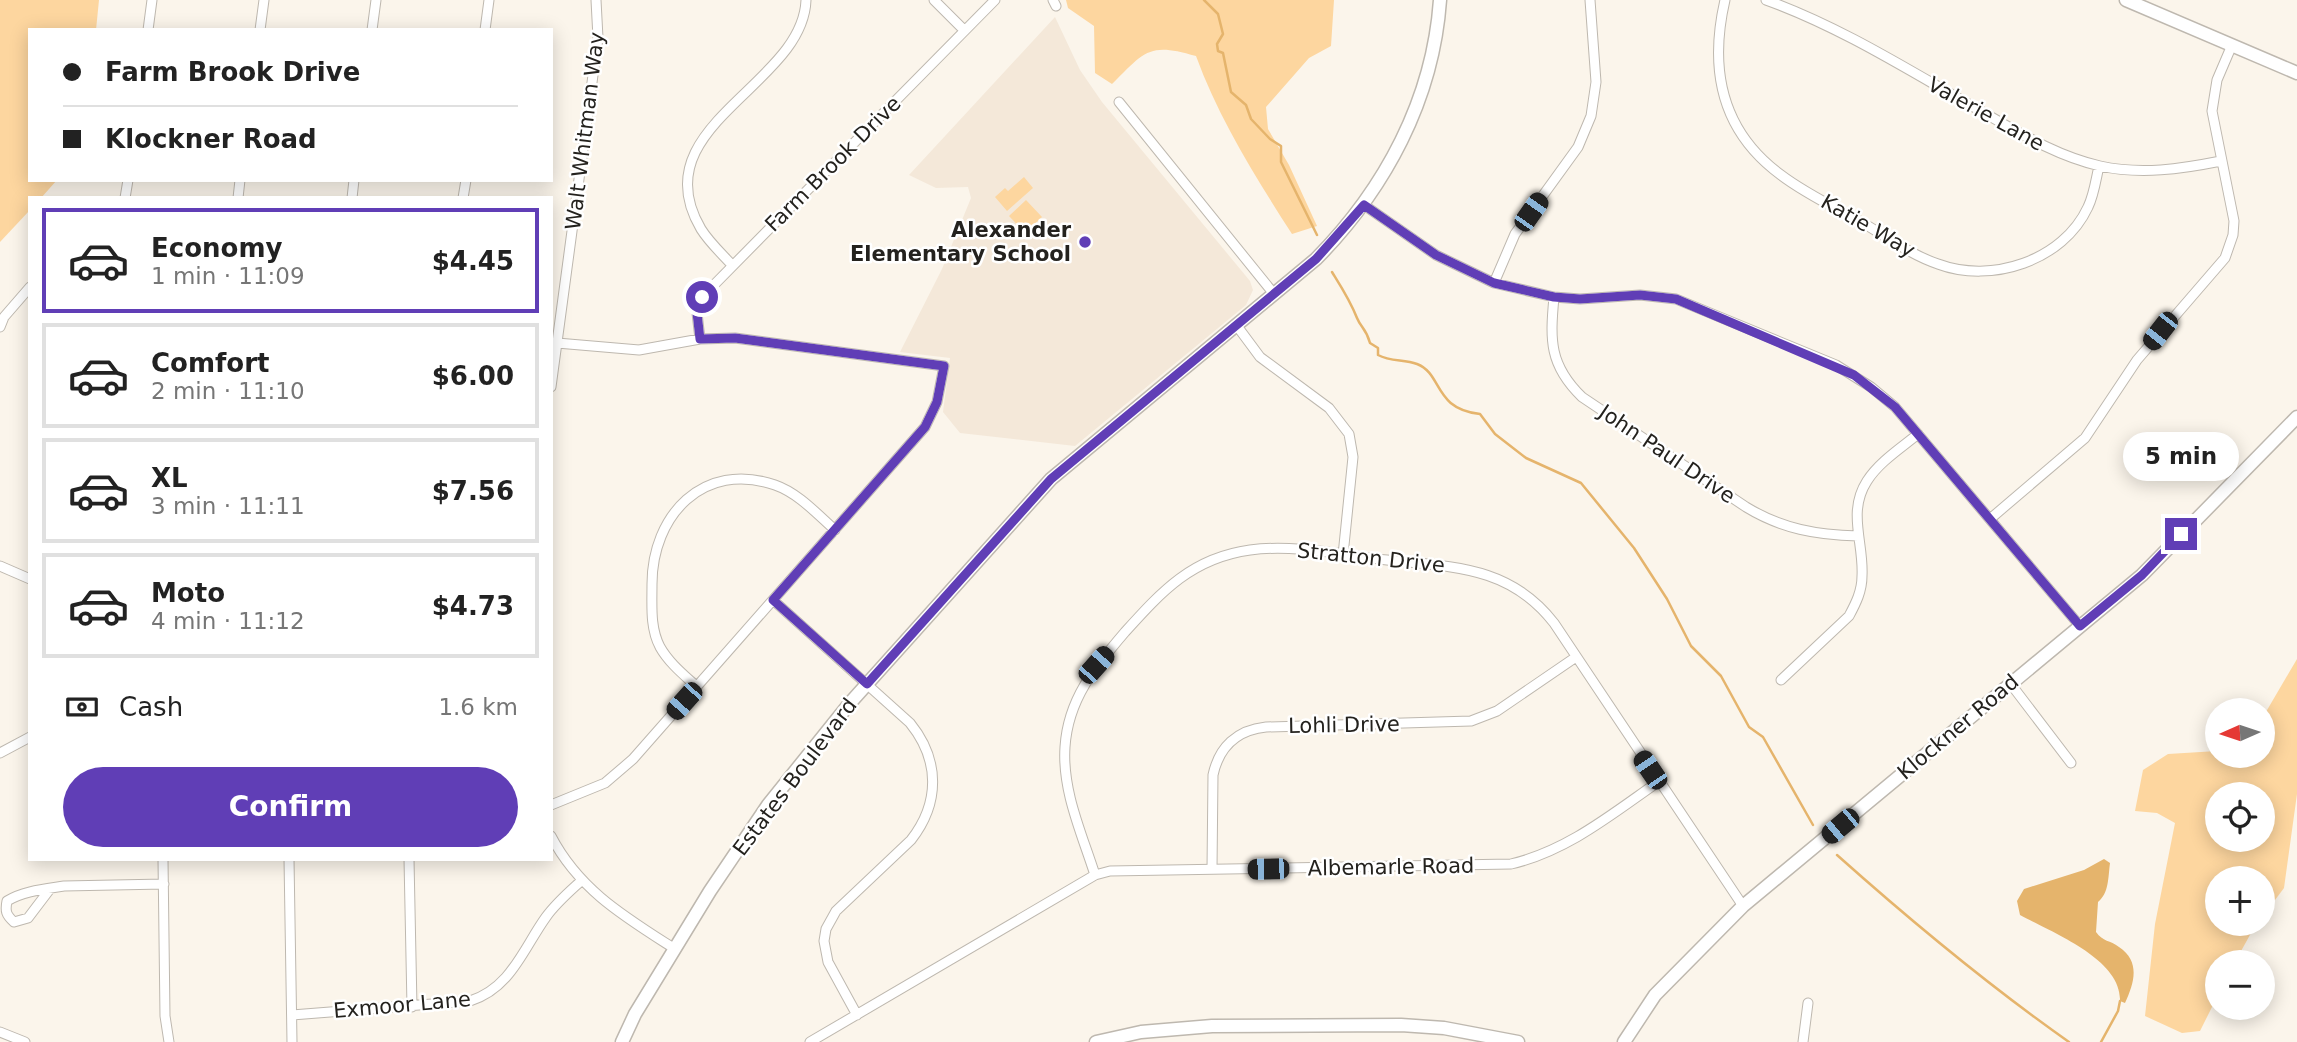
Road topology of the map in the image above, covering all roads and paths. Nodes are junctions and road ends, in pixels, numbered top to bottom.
1 (152, 0) edge
2 (264, 0) edge
3 (376, 0) edge
4 (489, 0) edge
5 (596, 0) edge
6 (806, 0) edge
7 (934, 0) edge
8 (995, 0) edge
9 (1440, 0) edge
10 (1590, 0) edge
11 (1726, 0) edge
12 (1766, 0) edge
13 (2126, 0) edge
14 (148, 28) edge
15 (260, 28) edge
16 (372, 28) edge
17 (485, 28) edge
18 (964, 30) junction
19 (2232, 45) junction
20 (2297, 73) edge
21 (1119, 102) dead end
22 (2221, 161) junction
23 (2099, 166) junction
24 (1364, 205) junction
25 (732, 265) junction
26 (1494, 283) junction
27 (28, 289) edge
28 (1274, 294) junction
29 (1554, 297) junction
30 (1237, 326) junction
31 (0, 327) edge
32 (700, 339) junction
33 (557, 343) junction
34 (553, 372) edge
35 (2297, 417) edge
36 (1918, 434) junction
37 (1990, 519) junction
38 (835, 530) junction
39 (1858, 536) junction
40 (1343, 555) junction
41 (0, 566) edge
42 (28, 578) edge
43 (773, 600) junction
44 (2080, 626) junction
45 (1576, 657) junction
46 (1781, 680) dead end
47 (867, 684) junction
48 (2010, 684) junction
49 (697, 687) junction
50 (28, 738) edge
51 (0, 753) edge
52 (2071, 762) dead end
53 (1658, 782) junction
54 (553, 804) edge
55 (553, 839) edge
56 (163, 861) edge
57 (289, 861) edge
58 (409, 861) edge
59 (1212, 869) junction
60 (1094, 875) junction
61 (582, 881) junction
62 (164, 884) junction
63 (50, 889) junction
64 (1743, 906) junction
65 (675, 949) junction
66 (1808, 1003) dead end
67 (412, 1007) junction
68 (292, 1014) junction
69 (857, 1015) junction
70 (0, 1032) edge
71 (25, 1042) edge
72 (169, 1042) edge
73 (292, 1042) edge
74 (622, 1042) edge
75 (810, 1042) edge
76 (1096, 1042) edge
77 (1518, 1042) edge
78 (1625, 1042) edge
79 (1803, 1042) edge

1 - 14 street
2 - 15 street
3 - 16 street
4 - 17 street
5 - 33 street, Walt Whitman Way
6 - 25 street
7 - 18 street
8 - 18 street, Farm Brook Drive
9 - 24 street, Estates Boulevard
10 - 26 street
11 - 23 street, Katie Way
12 - 23 street, Valerie Lane
13 - 19 street
18 - 25 street, Farm Brook Drive
19 - 20 street
19 - 22 street
21 - 28 street
22 - 23 street, Valerie Lane
22 - 37 street
24 - 26 street
24 - 28 street, Estates Boulevard
25 - 32 street, Farm Brook Drive
26 - 29 street
27 - 31 street
28 - 30 street, Estates Boulevard
29 - 36 street
29 - 39 street, John Paul Drive
30 - 40 street
30 - 47 street, Estates Boulevard
32 - 33 street
32 - 38 street
33 - 34 street, Walt Whitman Way
35 - 44 street, Klockner Road
36 - 37 street
36 - 39 street
37 - 44 street
38 - 43 street
38 - 49 street
39 - 46 street
40 - 45 street, Stratton Drive
40 - 60 street, Stratton Drive
41 - 42 street
43 - 47 street
43 - 49 street
44 - 48 street, Klockner Road
45 - 53 street, Stratton Drive
45 - 59 street, Lohli Drive
47 - 65 street, Estates Boulevard
47 - 69 street
48 - 52 street
48 - 64 street, Klockner Road
49 - 54 street
50 - 51 street
53 - 59 street, Albemarle Road
53 - 64 street, Stratton Drive
55 - 61 street
56 - 62 street
57 - 68 street
58 - 67 street
59 - 60 street, Albemarle Road
60 - 69 street, Albemarle Road
61 - 65 street
61 - 67 street, Exmoor Lane
62 - 63 street
62 - 72 street
63 - 63 street
64 - 78 street, Klockner Road
65 - 74 street, Estates Boulevard
66 - 79 street
67 - 68 street, Exmoor Lane
68 - 73 street
69 - 75 street, Albemarle Road
70 - 71 street
76 - 77 street

